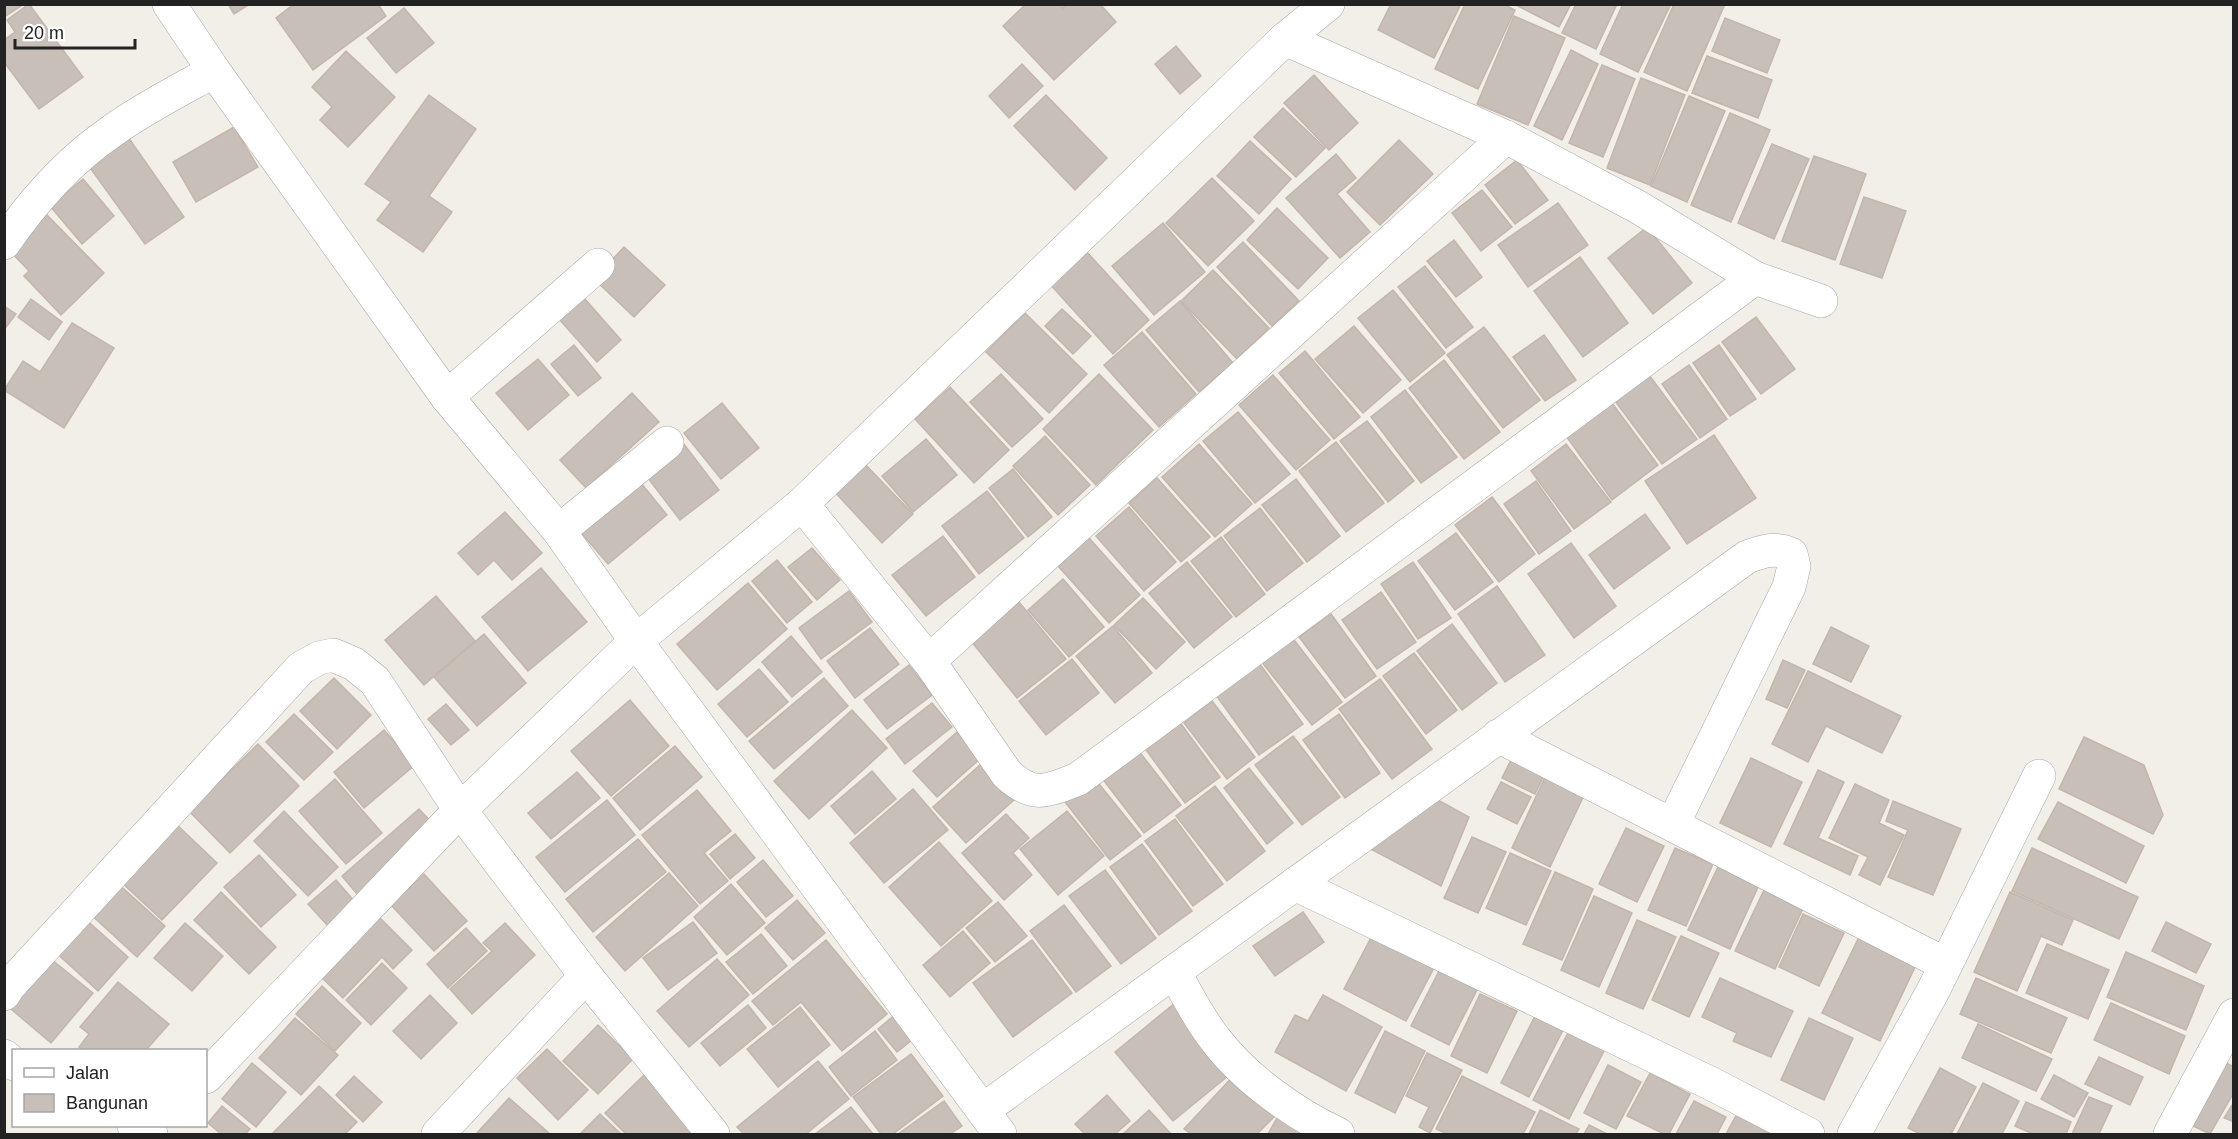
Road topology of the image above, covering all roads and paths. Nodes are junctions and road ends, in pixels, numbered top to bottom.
1 (170, 4) edge
2 (1328, 4) edge
3 (1285, 39) junction
4 (214, 71) junction
5 (1506, 137) junction
6 (4, 243) edge
7 (598, 265) dead end
8 (1755, 278) junction
9 (1821, 301) dead end
10 (447, 397) junction
11 (667, 443) dead end
12 (802, 504) junction
13 (559, 531) junction
14 (636, 641) junction
15 (929, 661) junction
16 (1498, 736) junction
17 (2039, 776) dead end
18 (460, 810) junction
19 (1673, 824) junction
20 (1295, 884) junction
21 (1945, 964) junction
22 (1174, 972) junction
23 (586, 976) junction
24 (4, 994) edge
25 (2234, 1015) edge
26 (207, 1076) edge
27 (992, 1122) edge
28 (438, 1134) edge
29 (713, 1134) edge
30 (1338, 1134) edge
31 (1808, 1134) edge
32 (1854, 1134) edge
33 (2170, 1134) edge

1 - 4 street
2 - 3 street
3 - 5 street
3 - 12 street
4 - 6 street
4 - 10 street
5 - 8 street
5 - 15 street
7 - 10 street
8 - 9 street
8 - 15 street
10 - 13 street
11 - 13 street
12 - 14 street
12 - 15 street
13 - 14 street
14 - 18 street
14 - 27 street
16 - 19 street
16 - 19 street
16 - 20 street
17 - 21 street
18 - 23 street
18 - 24 street
18 - 26 street
19 - 21 street
20 - 22 street
20 - 31 street
21 - 32 street
22 - 27 street
22 - 30 street
23 - 28 street
23 - 29 street
25 - 33 street

